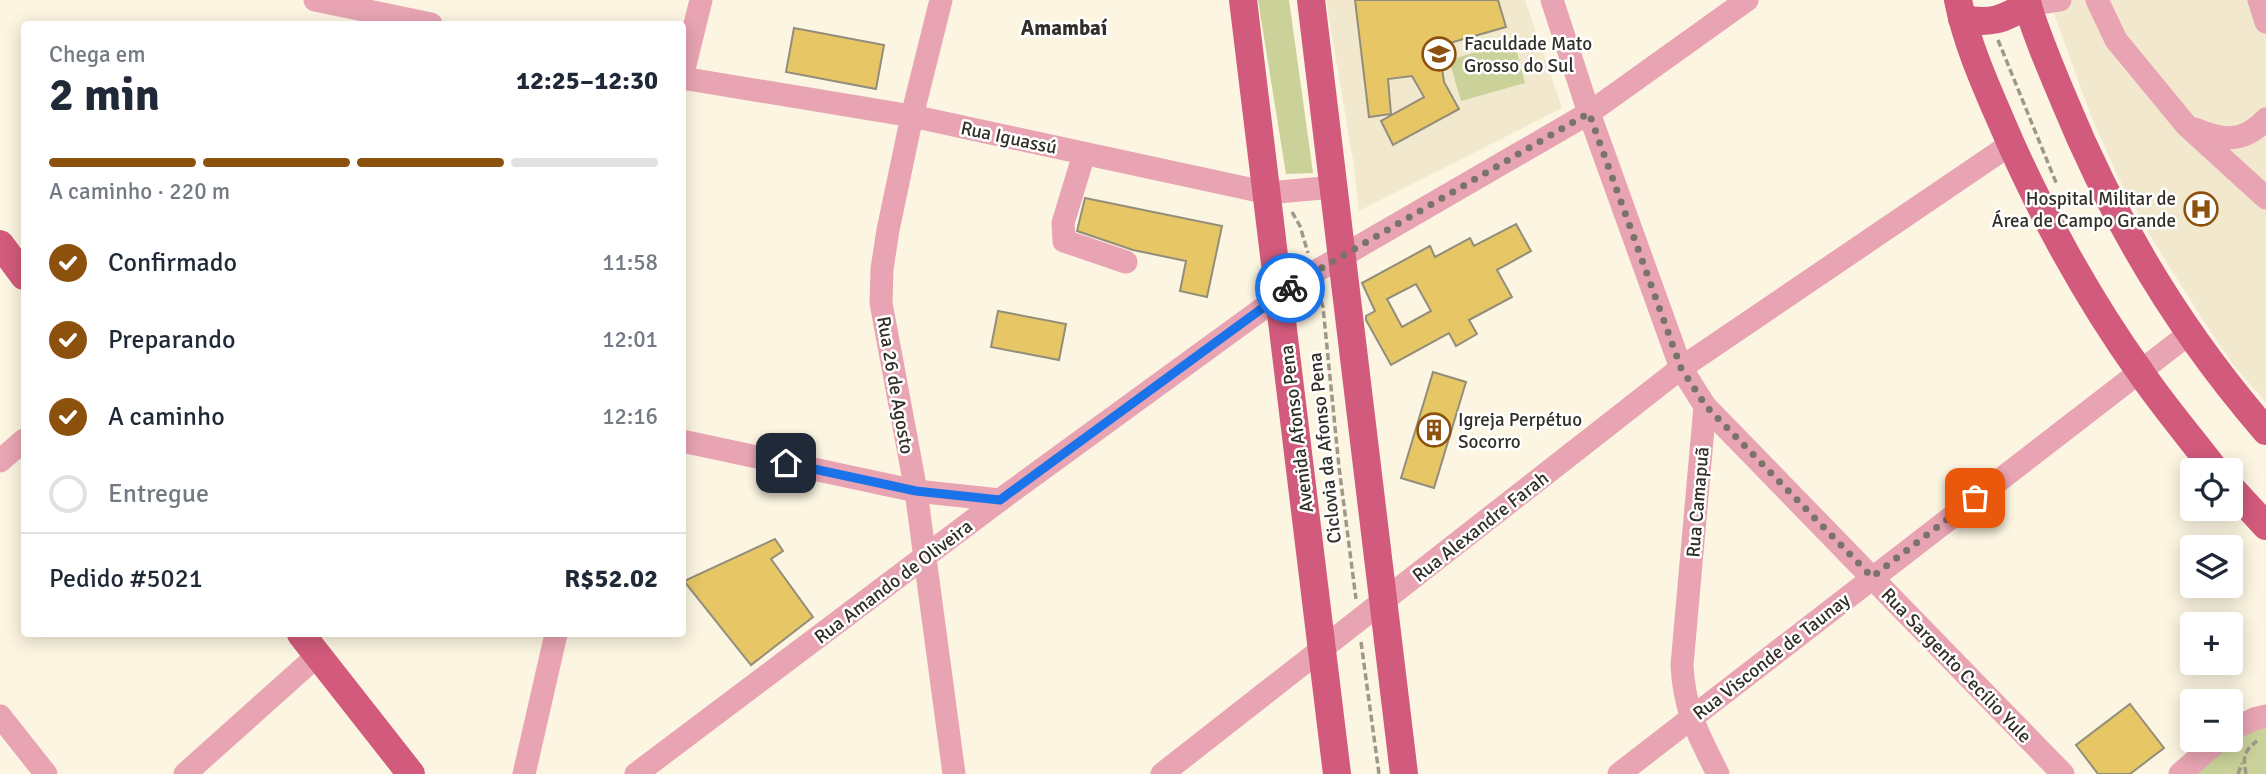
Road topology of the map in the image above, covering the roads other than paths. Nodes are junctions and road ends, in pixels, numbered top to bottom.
1 (315, 0) edge
2 (701, 0) edge
3 (941, 0) edge
4 (1243, 0) edge
5 (1311, 0) edge
6 (1552, 0) edge
7 (1747, 0) edge
8 (2060, 0) edge
9 (2097, 0) edge
10 (2259, 0) edge
11 (2027, 3) edge
12 (1960, 10) edge
13 (351, 11) edge
14 (413, 21) edge
15 (2266, 22) edge
16 (686, 61) edge
17 (686, 78) edge
18 (1589, 113) junction
19 (912, 116) junction
20 (2266, 120) edge
21 (2186, 125) junction
22 (2011, 145) junction
23 (1084, 154) junction
24 (1334, 187) junction
25 (1275, 193) junction
26 (2266, 198) edge
27 (0, 244) edge
28 (1341, 258) junction
29 (1126, 262) dead end
30 (21, 272) edge
31 (1280, 296) junction
32 (2190, 333) junction
33 (1681, 368) junction
34 (2140, 373) junction
35 (1706, 406) junction
36 (2266, 431) edge
37 (686, 442) edge
38 (21, 443) edge
39 (2206, 458) edge
40 (0, 461) edge
41 (916, 491) junction
42 (1000, 500) junction
43 (2243, 501) edge
44 (2266, 526) edge
45 (925, 557) junction
46 (1872, 577) junction
47 (1384, 602) junction
48 (555, 637) edge
49 (309, 644) edge
50 (1322, 649) junction
51 (0, 716) edge
52 (1691, 719) junction
53 (2243, 724) edge
54 (2264, 726) edge
55 (2205, 752) edge
56 (526, 773) edge
57 (46, 774) edge
58 (185, 774) edge
59 (411, 774) edge
60 (636, 774) edge
61 (954, 774) edge
62 (1162, 774) edge
63 (1337, 774) edge
64 (1404, 774) edge
65 (1619, 774) edge
66 (1717, 774) edge
67 (2063, 774) edge
68 (2180, 774) edge

1 - 13 street
2 - 16 street
3 - 19 street, Rua 26 de Agosto
4 - 25 main road, Avenida Afonso Pena
5 - 24 main road
6 - 18 street
7 - 18 street, Rua Amando de Oliveira
8 - 11 street
9 - 21 street
10 - 15 street
11 - 12 main road
11 - 32 main road
12 - 22 main road
13 - 14 street
17 - 19 street, Rua Iguassú
18 - 28 street, Rua Amando de Oliveira
18 - 33 street
19 - 23 street, Rua Iguassú
19 - 41 street, Rua 26 de Agosto
20 - 21 street
21 - 26 street
22 - 33 street, Rua Alexandre Farah
22 - 34 main road
23 - 25 street, Rua Iguassú
23 - 29 street
24 - 25 street, Rua Iguassú
24 - 28 main road
25 - 31 main road, Avenida Afonso Pena
27 - 30 main road
28 - 31 street, Rua Amando de Oliveira
28 - 47 main road
31 - 42 street, Rua Amando de Oliveira
31 - 50 main road, Avenida Afonso Pena
32 - 34 street, Rua Visconde de Taunay
32 - 36 main road
33 - 35 street
33 - 47 street, Rua Alexandre Farah
34 - 39 main road
34 - 46 street, Rua Visconde de Taunay
35 - 46 street, Rua Sargento Cecílio Yule
35 - 52 street, Rua Camapuã
37 - 41 street
38 - 40 street
41 - 42 street
41 - 45 street, Rua 26 de Agosto
42 - 45 street, Rua Amando de Oliveira
43 - 44 main road
45 - 60 street, Rua Amando de Oliveira
45 - 61 street, Rua 26 de Agosto
46 - 52 street, Rua Visconde de Taunay
46 - 67 street, Rua Sargento Cecílio Yule
47 - 50 street, Rua Alexandre Farah
47 - 64 main road
48 - 56 street
49 - 58 street
49 - 59 main road
50 - 62 street, Rua Alexandre Farah
50 - 63 main road, Avenida Afonso Pena
51 - 57 street
52 - 65 street, Rua Visconde de Taunay
52 - 66 street, Rua Camapuã
53 - 54 street
55 - 68 street

